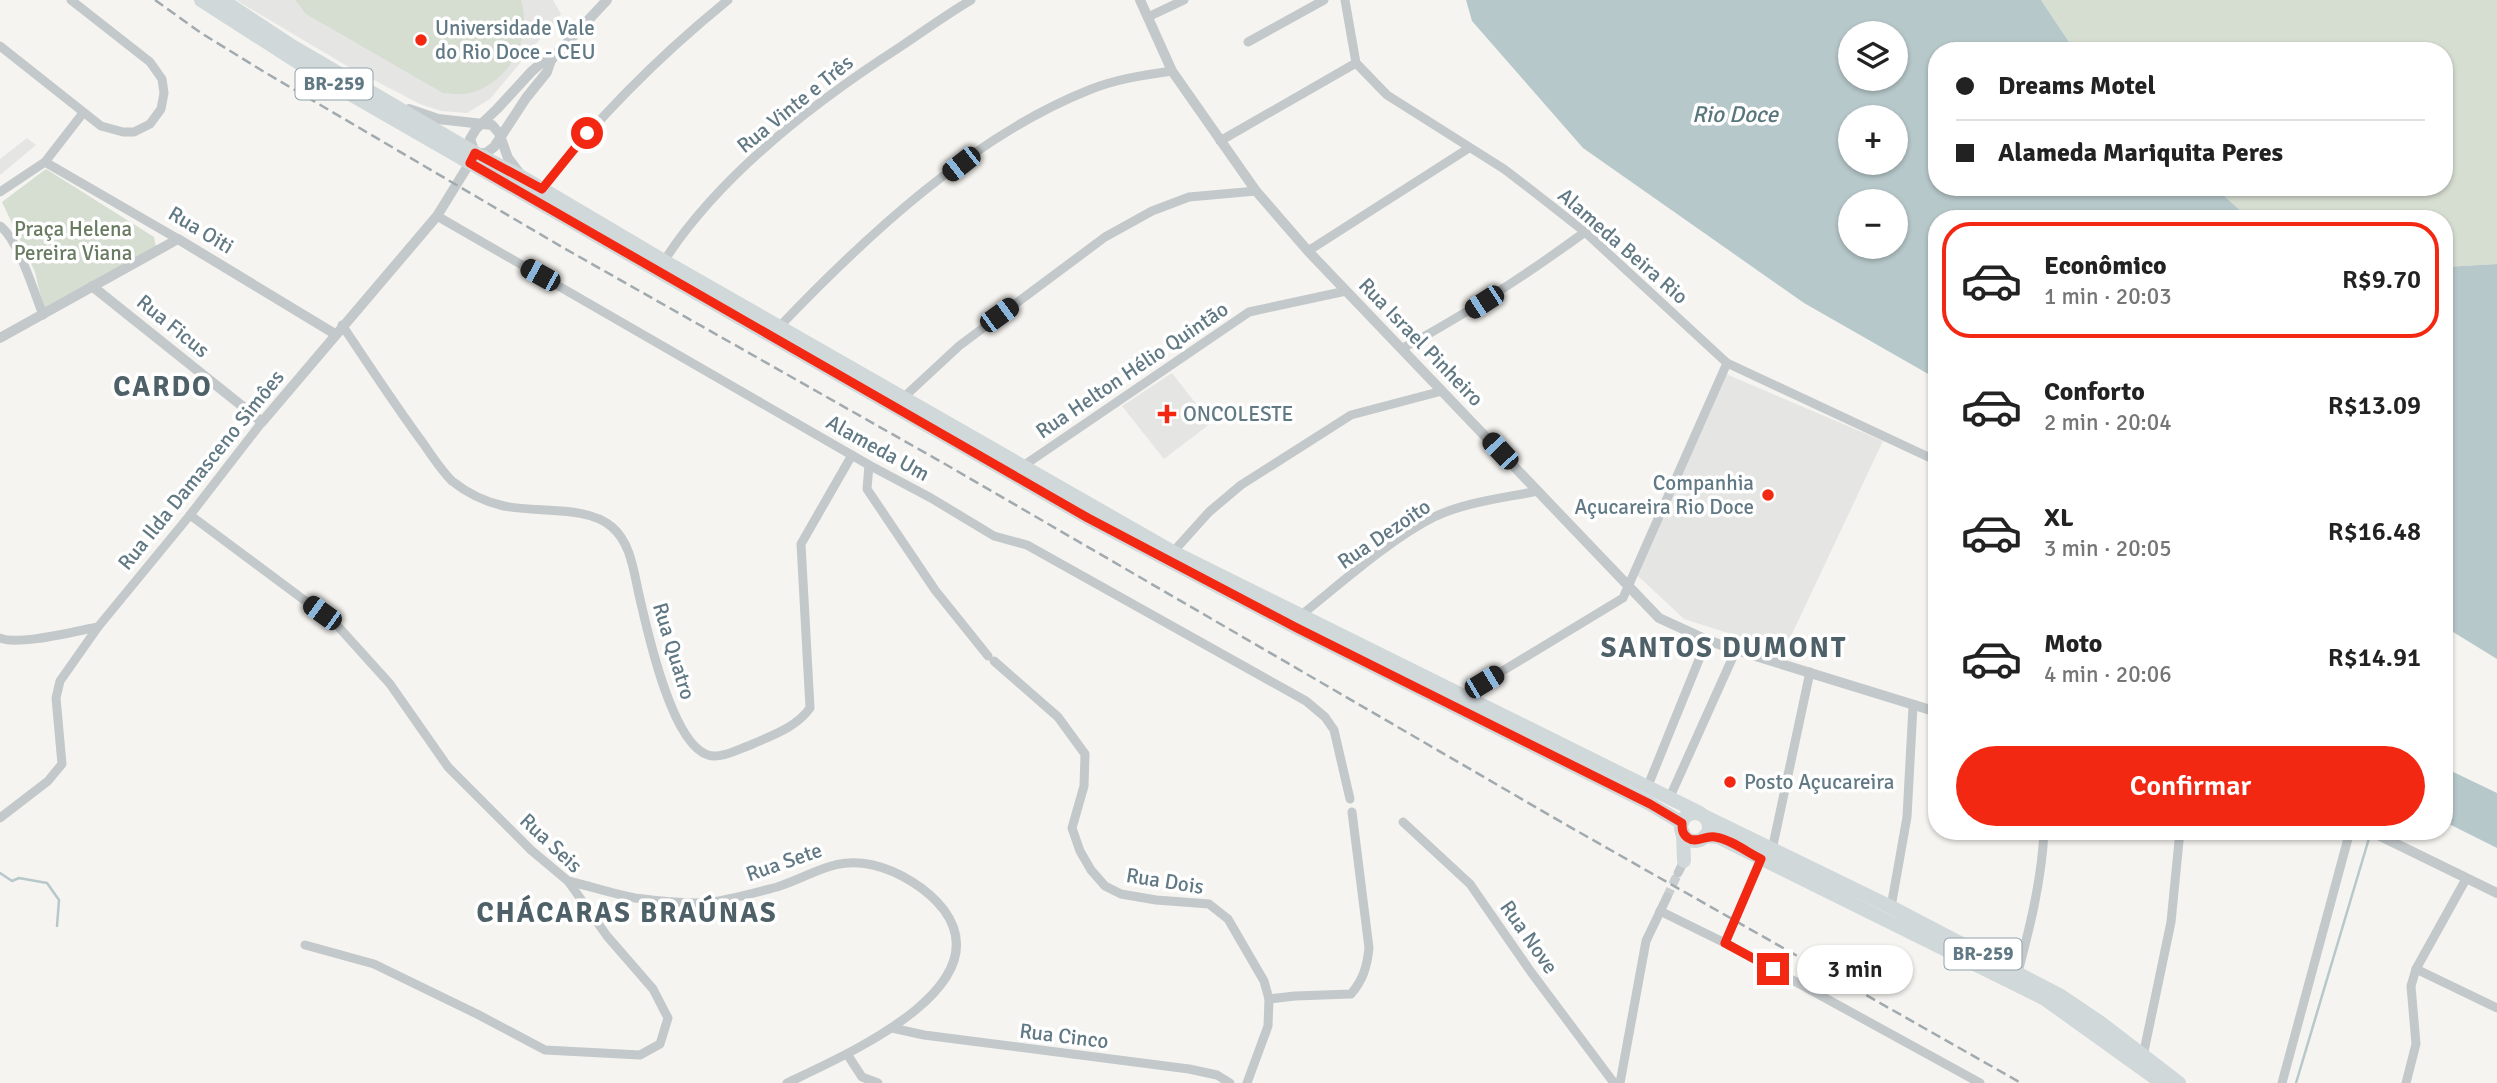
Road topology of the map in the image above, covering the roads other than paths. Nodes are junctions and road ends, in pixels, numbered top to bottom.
1 (71, 0) edge
2 (201, 0) edge
3 (222, 0) edge
4 (607, 0) edge
5 (728, 0) edge
6 (971, 0) edge
7 (1140, 0) edge
8 (1184, 0) edge
9 (1324, 0) edge
10 (1345, 0) edge
11 (1148, 17) junction
12 (1248, 42) dead end
13 (0, 46) edge
14 (551, 60) junction
15 (1356, 63) junction
16 (1172, 71) junction
17 (399, 107) junction
18 (83, 113) junction
19 (481, 123) junction
20 (500, 139) junction
21 (1220, 141) junction
22 (1469, 148) junction
23 (473, 158) junction
24 (45, 162) junction
25 (522, 177) junction
26 (542, 189) junction
27 (1256, 191) junction
28 (0, 192) edge
29 (437, 216) junction
30 (0, 226) edge
31 (1585, 232) junction
32 (178, 239) junction
33 (1308, 251) junction
34 (664, 261) junction
35 (92, 286) junction
36 (1346, 290) junction
37 (43, 314) junction
38 (780, 326) junction
39 (339, 330) junction
40 (0, 337) edge
41 (1403, 348) junction
42 (1727, 363) junction
43 (1442, 391) junction
44 (903, 398) junction
45 (262, 422) junction
46 (852, 455) junction
47 (1928, 457) edge
48 (869, 465) junction
49 (1023, 466) junction
50 (1538, 491) junction
51 (190, 514) junction
52 (1173, 552) junction
53 (1628, 587) junction
54 (1300, 616) junction
55 (97, 627) junction
56 (0, 638) edge
57 (1707, 640) junction
58 (1736, 650) junction
59 (1810, 672) junction
60 (1461, 696) junction
61 (1913, 706) junction
62 (1928, 710) edge
63 (1647, 788) junction
64 (1350, 799) dead end
65 (1669, 800) junction
66 (1352, 812) dead end
67 (1702, 815) junction
68 (0, 818) edge
69 (1403, 822) dead end
70 (1682, 827) junction
71 (1704, 837) junction
72 (2044, 840) edge
73 (2179, 840) edge
74 (2348, 840) edge
75 (2387, 840) edge
76 (1767, 854) junction
77 (2466, 879) junction
78 (568, 881) junction
79 (2497, 893) edge
80 (1667, 897) tunnel mouth
81 (1891, 907) junction
82 (1660, 911) junction
83 (1725, 943) junction
84 (305, 945) dead end
85 (2416, 969) junction
86 (2018, 972) junction
87 (1269, 999) junction
88 (2497, 1008) edge
89 (892, 1028) junction
90 (847, 1054) junction
91 (2143, 1056) junction
92 (788, 1083) edge
93 (878, 1083) edge
94 (1230, 1083) edge
95 (1247, 1083) edge
96 (1614, 1083) edge
97 (1619, 1083) edge
98 (1980, 1083) edge
99 (2162, 1083) edge
100 (2179, 1083) edge
101 (2282, 1083) edge
102 (2406, 1083) edge

1 - 18 street
2 - 23 main road, BR-259
3 - 17 main road, BR-259
4 - 14 street
5 - 26 street
6 - 34 street, Rua Vinte e Três
7 - 11 street, Rua Israel Pinheiro
8 - 11 street
9 - 12 street
10 - 15 street
11 - 16 street, Rua Israel Pinheiro
13 - 18 street
14 - 19 street
14 - 20 street
15 - 21 street
15 - 22 street, Alameda Beira Rio
16 - 21 street, Rua Israel Pinheiro
16 - 38 street
17 - 19 street
17 - 23 main road, BR-259
18 - 24 street
19 - 20 street
19 - 23 street
20 - 23 street
20 - 25 street
21 - 27 street, Rua Israel Pinheiro
22 - 31 street, Alameda Beira Rio
22 - 33 street
23 - 25 main road, BR-259
23 - 29 street, Rua Ilda Damasceno Simôes
23 - 70 main road, BR-259
24 - 28 street
24 - 32 street, Rua Oiti
25 - 26 main road, BR-259
26 - 34 main road, BR-259
27 - 33 street, Rua Israel Pinheiro
27 - 44 street
29 - 39 street, Rua Ilda Damasceno Simôes
29 - 46 street, Alameda Um
30 - 37 street
31 - 41 street
31 - 42 street, Alameda Beira Rio
32 - 35 street
32 - 39 street, Rua Oiti
33 - 36 street, Rua Israel Pinheiro
34 - 38 main road, BR-259
35 - 37 street
35 - 45 street, Rua Ficus
36 - 41 street, Rua Israel Pinheiro
36 - 49 street, Rua Helton Hélio Quintão
37 - 40 street
38 - 44 main road, BR-259
39 - 45 street, Rua Ilda Damasceno Simôes
39 - 46 street, Rua Quatro
41 - 43 street, Rua Israel Pinheiro
42 - 47 street, Alameda Beira Rio
42 - 53 street
43 - 50 street, Rua Israel Pinheiro
43 - 52 street
44 - 49 main road, BR-259
45 - 51 street, Rua Ilda Damasceno Simôes
46 - 48 street, Alameda Um
48 - 64 street, Alameda Um
48 - 87 street, Rua Dois
49 - 52 main road, BR-259
50 - 53 street, Rua Israel Pinheiro
50 - 54 street, Rua Dezoito
51 - 55 street, Rua Ilda Damasceno Simôes
51 - 78 street, Rua Seis
52 - 54 main road, BR-259
53 - 57 street, Rua Israel Pinheiro
53 - 60 street
54 - 60 main road, BR-259
55 - 56 street
55 - 68 street, Rua Ilda Damasceno Simôes
57 - 58 street, Rua Israel Pinheiro
57 - 63 street
58 - 59 street, Rua Israel Pinheiro
58 - 65 street
59 - 61 street, Rua Israel Pinheiro
59 - 76 street
60 - 63 main road, BR-259
61 - 62 street, Rua Israel Pinheiro
61 - 81 street
63 - 65 main road, BR-259
65 - 67 main road, BR-259
66 - 87 street
67 - 70 main road
67 - 71 main road
67 - 76 main road, BR-259
69 - 96 street, Rua Nove
70 - 71 main road
70 - 71 main road
71 - 76 main road, BR-259
72 - 86 street
73 - 91 street
74 - 101 street
75 - 77 street
76 - 81 main road, BR-259
76 - 83 street
76 - 99 main road, BR-259
77 - 79 street
77 - 85 street
78 - 84 street, Rua Seis
78 - 89 street, Rua Sete
80 - 82 street
81 - 86 main road, BR-259
82 - 83 street
82 - 97 street
83 - 98 street
85 - 88 street
85 - 102 street
86 - 91 main road, BR-259
87 - 95 street, Rua Dois
89 - 90 street, Rua Sete
89 - 94 street, Rua Cinco
90 - 92 street, Rua Sete
90 - 93 street
91 - 100 main road, BR-259

